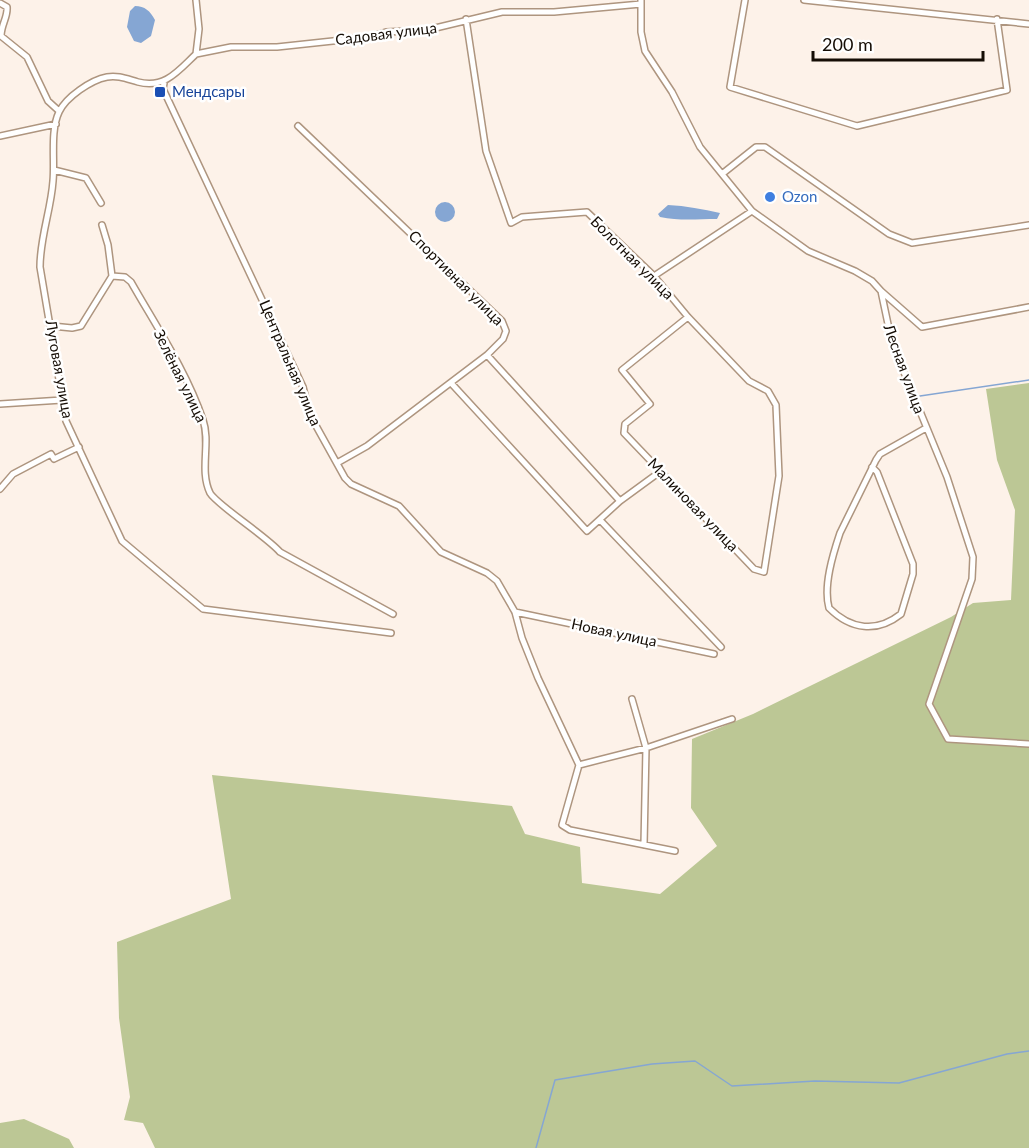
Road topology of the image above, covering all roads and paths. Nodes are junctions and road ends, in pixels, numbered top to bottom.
1 (196, 0) edge
2 (745, 0) edge
3 (804, 0) edge
4 (641, 2) edge
5 (0, 3) edge
6 (466, 19) junction
7 (997, 19) junction
8 (1029, 24) edge
9 (196, 54) junction
10 (164, 86) junction
11 (60, 111) junction
12 (56, 124) junction
13 (298, 126) dead end
14 (0, 136) edge
15 (54, 170) junction
16 (722, 174) junction
17 (100, 204) dead end
18 (752, 212) junction
19 (102, 225) dead end
20 (1029, 225) edge
21 (112, 276) junction
22 (654, 276) junction
23 (880, 291) junction
24 (1029, 307) edge
25 (688, 317) junction
26 (52, 326) junction
27 (487, 356) junction
28 (451, 383) junction
29 (62, 400) junction
30 (0, 404) edge
31 (776, 405) joint
32 (926, 428) junction
33 (79, 447) junction
34 (337, 463) junction
35 (872, 467) junction
36 (661, 471) junction
37 (0, 489) edge
38 (620, 501) junction
39 (600, 520) junction
40 (514, 612) junction
41 (393, 614) dead end
42 (391, 633) dead end
43 (721, 647) dead end
44 (714, 654) dead end
45 (632, 699) dead end
46 (732, 718) dead end
47 (1029, 744) edge
48 (646, 748) junction
49 (579, 765) junction
50 (644, 845) junction
51 (675, 851) dead end

1 - 9 street
2 - 7 street
3 - 7 street
4 - 6 street, Садовая улица
4 - 16 street
5 - 11 street
6 - 9 street, Садовая улица
6 - 22 street, Болотная улица
7 - 8 street
9 - 10 street
10 - 11 street
10 - 34 street, Центральная улица
11 - 12 street, Луговая улица
12 - 14 street
12 - 15 street, Луговая улица
13 - 27 street, Спортивная улица
15 - 17 street
15 - 26 street, Луговая улица
16 - 18 street
16 - 20 street
18 - 22 street
18 - 23 street
19 - 21 street
21 - 26 street
21 - 41 street, Зелёная улица
22 - 25 street, Болотная улица
23 - 24 street
23 - 32 street, Лесная улица
25 - 31 street, Болотная улица
25 - 36 street, Малиновая улица
26 - 29 street, Луговая улица
27 - 28 street, Спортивная улица
27 - 38 street
28 - 34 street, Спортивная улица
28 - 39 street
29 - 30 street
29 - 33 street, Луговая улица
31 - 36 street, Малиновая улица
32 - 35 street
32 - 47 street, Лесная улица
33 - 37 street
33 - 42 street, Луговая улица
34 - 40 street, Центральная улица
35 - 35 street
36 - 38 street
38 - 39 street
39 - 43 street
40 - 44 street, Новая улица
40 - 49 street
45 - 48 street
46 - 48 street
48 - 49 street
48 - 50 street
49 - 50 street
50 - 51 street

